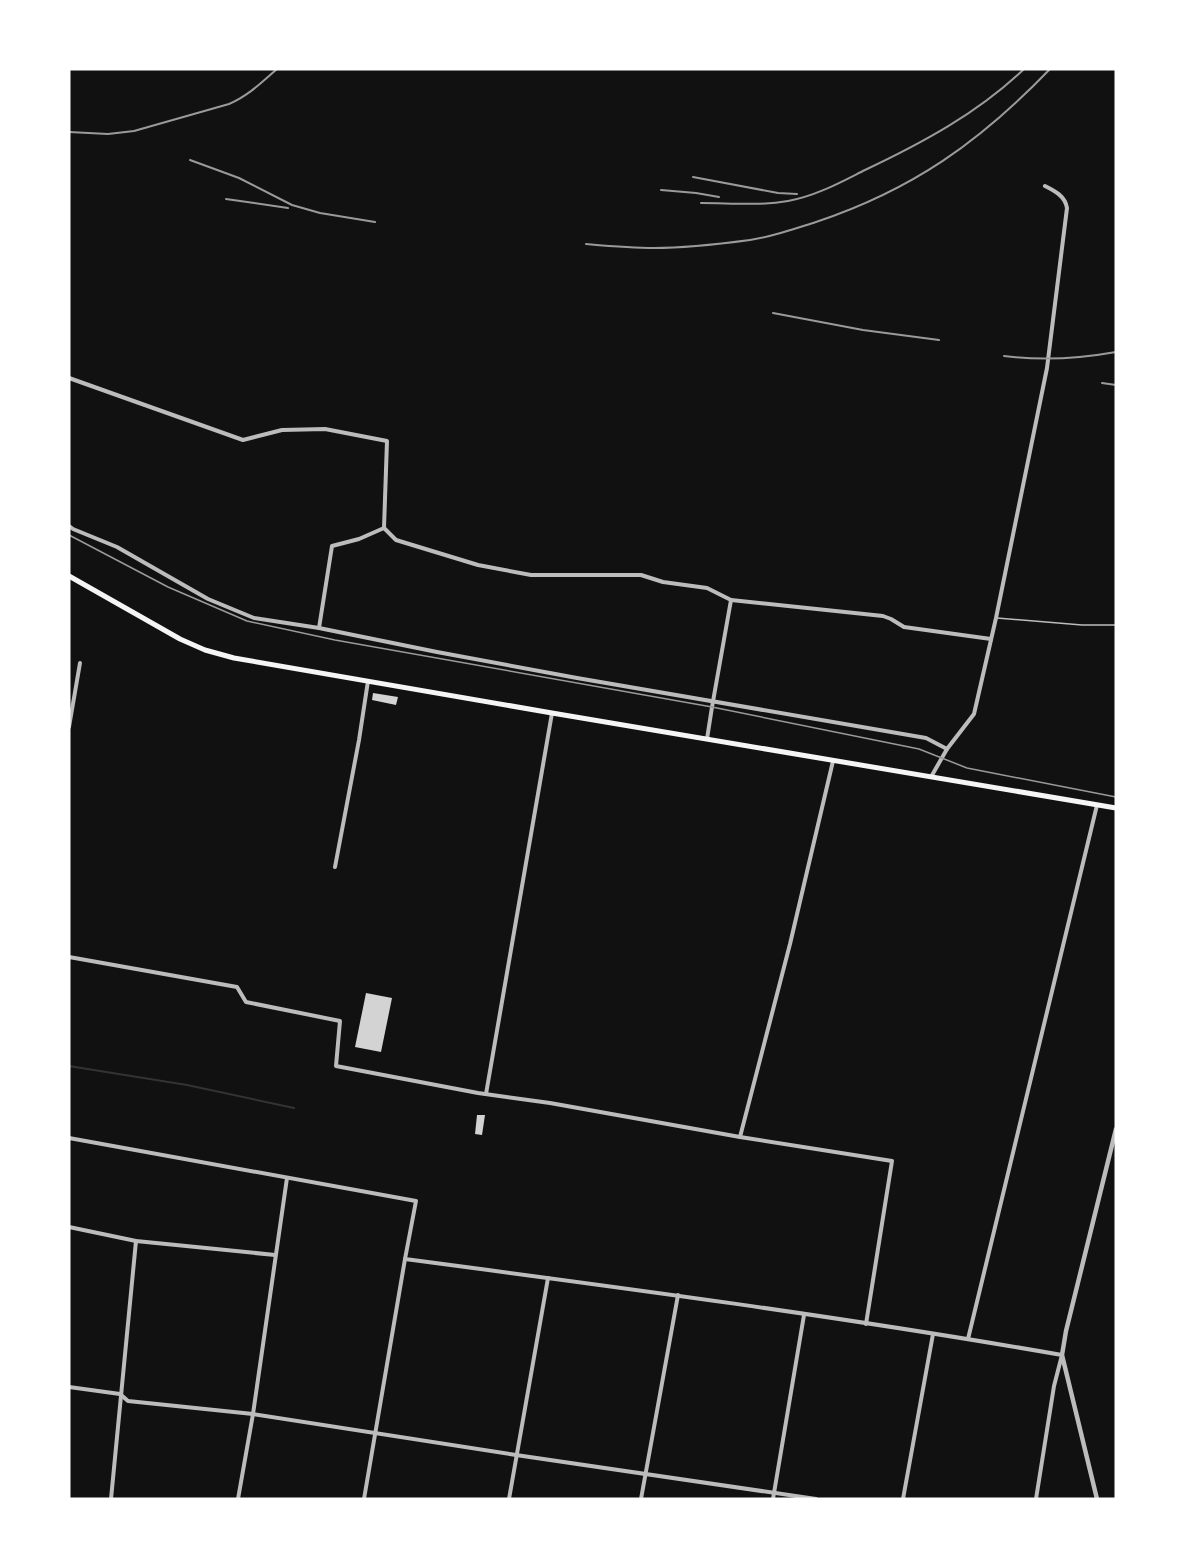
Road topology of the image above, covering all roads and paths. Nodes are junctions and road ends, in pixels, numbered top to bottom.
1 (1045, 186) dead end
2 (69, 378) edge
3 (69, 526) edge
4 (384, 528) junction
5 (69, 576) edge
6 (731, 600) junction
7 (996, 618) junction
8 (1116, 625) edge
9 (319, 628) junction
10 (991, 639) junction
11 (80, 663) dead end
12 (368, 681) junction
13 (713, 701) junction
14 (552, 713) junction
15 (69, 727) edge
16 (708, 739) junction
17 (947, 748) junction
18 (833, 761) junction
19 (931, 778) junction
20 (1097, 805) junction
21 (1116, 808) edge
22 (335, 867) dead end
23 (69, 957) edge
24 (486, 1094) junction
25 (1116, 1129) edge
26 (740, 1137) junction
27 (69, 1138) edge
28 (287, 1178) junction
29 (69, 1227) edge
30 (136, 1241) junction
31 (275, 1255) junction
32 (405, 1259) junction
33 (548, 1278) junction
34 (678, 1295) junction
35 (804, 1314) junction
36 (866, 1324) junction
37 (933, 1334) junction
38 (968, 1339) junction
39 (1062, 1355) junction
40 (69, 1387) edge
41 (120, 1394) junction
42 (253, 1414) junction
43 (376, 1433) junction
44 (516, 1455) junction
45 (645, 1473) junction
46 (774, 1492) junction
47 (111, 1499) edge
48 (238, 1499) edge
49 (364, 1499) edge
50 (509, 1499) edge
51 (641, 1499) edge
52 (773, 1499) edge
53 (816, 1499) edge
54 (903, 1499) edge
55 (1036, 1499) edge
56 (1097, 1499) edge

1 - 7 street
2 - 4 street
3 - 9 street
4 - 6 street
4 - 9 street
5 - 12 main road
6 - 10 street
6 - 13 street
7 - 8 lane
7 - 10 street
9 - 13 street
10 - 17 street
11 - 15 street
12 - 14 main road
12 - 22 street
13 - 16 street
13 - 17 street
14 - 16 main road
14 - 24 street
16 - 18 main road
17 - 19 street
18 - 19 main road
18 - 26 street
19 - 20 main road
20 - 21 main road
20 - 38 street
23 - 24 street
24 - 26 street
25 - 39 street
26 - 36 street
27 - 28 street
28 - 31 street
28 - 32 street
29 - 30 street
30 - 31 street
30 - 41 street
31 - 42 street
32 - 33 street
32 - 43 street
33 - 34 street
33 - 44 street
34 - 35 street
34 - 45 street
35 - 36 street
35 - 46 street
36 - 37 street
37 - 38 street
37 - 54 street
38 - 39 street
39 - 55 street
39 - 56 street
40 - 41 street
41 - 42 street
41 - 47 street
42 - 43 street
42 - 48 street
43 - 44 street
43 - 49 street
44 - 45 street
44 - 50 street
45 - 46 street
45 - 51 street
46 - 52 street
46 - 53 street

